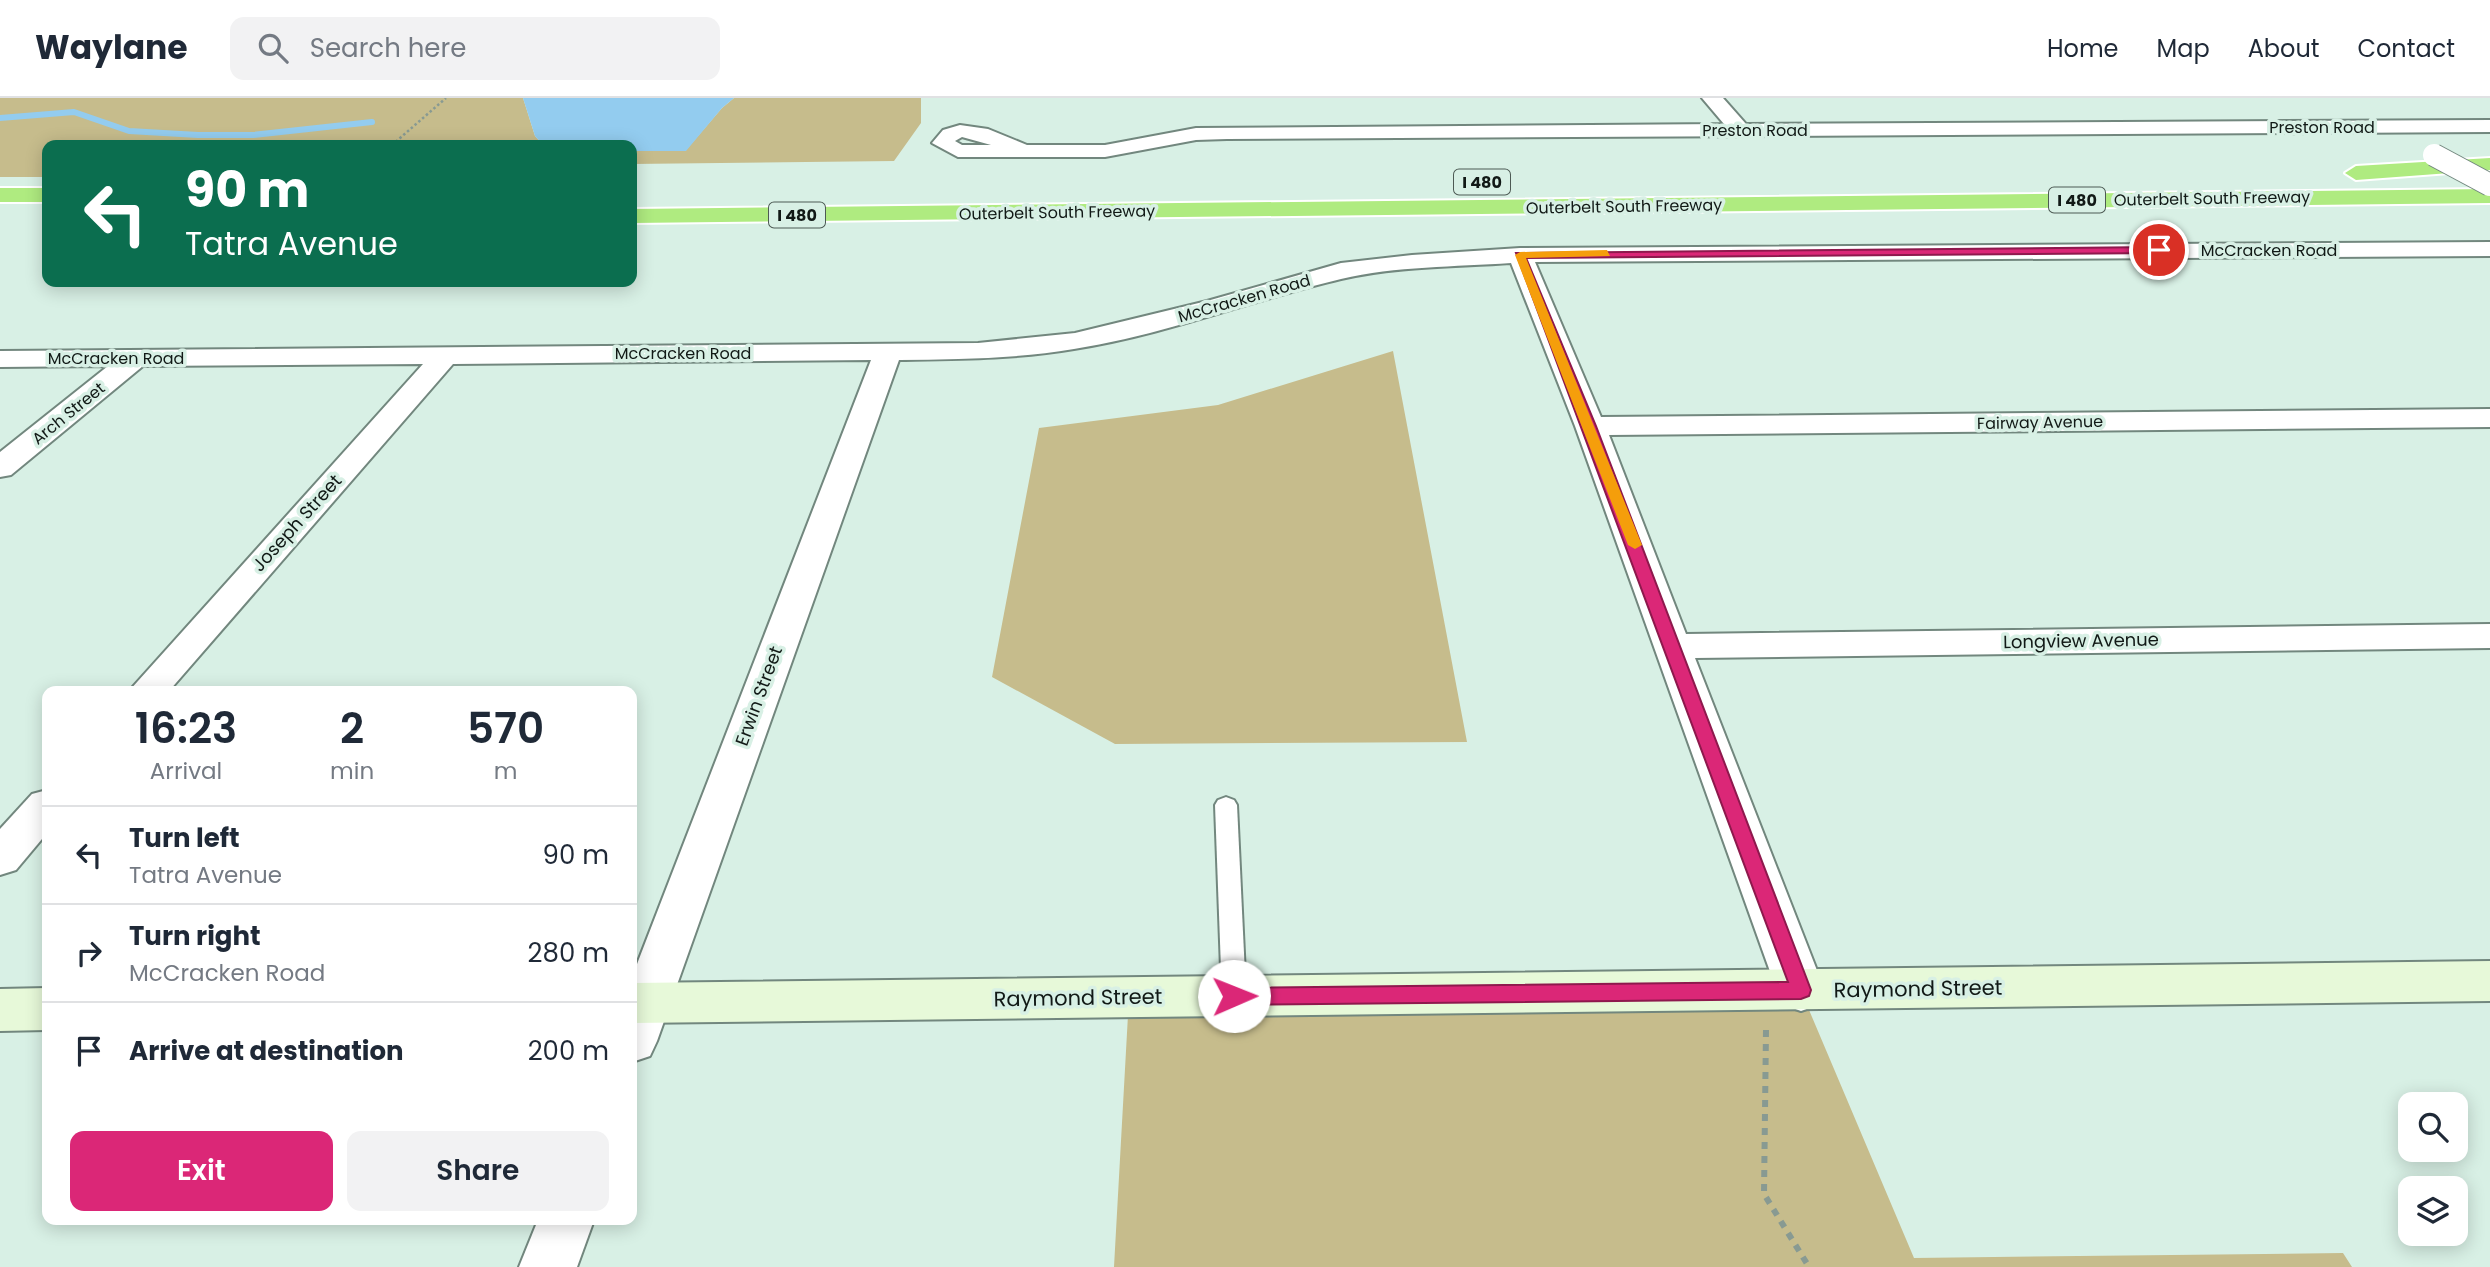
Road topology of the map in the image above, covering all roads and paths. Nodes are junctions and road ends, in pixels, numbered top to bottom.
1 (446, 98) edge
2 (1713, 98) edge
3 (2338, 104) dead end
4 (2490, 126) edge
5 (2381, 127) junction
6 (1740, 130) junction
7 (398, 140) edge
8 (1022, 150) dead end
9 (2490, 164) edge
10 (2490, 173) edge
11 (2490, 185) edge
12 (0, 195) edge
13 (42, 195) edge
14 (2490, 196) edge
15 (1665, 205) junction
16 (2490, 209) edge
17 (637, 216) edge
18 (2490, 249) edge
19 (1520, 255) junction
20 (888, 352) junction
21 (446, 355) junction
22 (136, 358) junction
23 (0, 359) edge
24 (2490, 418) edge
25 (1590, 426) junction
26 (0, 468) edge
27 (2490, 636) edge
28 (1673, 646) junction
29 (152, 686) edge
30 (1226, 805) dead end
31 (42, 811) edge
32 (0, 858) edge
33 (2490, 981) edge
34 (1801, 990) junction
35 (1234, 996) junction
36 (42, 1009) edge
37 (0, 1010) edge
38 (637, 1012) edge
39 (637, 1015) edge
40 (1766, 1030) dead end
41 (564, 1225) edge
42 (548, 1267) edge
43 (1809, 1267) edge

1 - 7 path
2 - 6 street
3 - 5 street
4 - 5 street, Preston Road
5 - 6 street, Preston Road
5 - 11 street, bridge
6 - 8 street, Preston Road
9 - 10 highway, Outerbelt South Freeway
12 - 13 highway
14 - 15 highway, Outerbelt South Freeway / I 480
15 - 16 highway
15 - 17 highway, Outerbelt South Freeway / I 480
18 - 19 street, McCracken Road
19 - 20 street, McCracken Road
19 - 25 street
20 - 21 street, McCracken Road
20 - 38 street, Erwin Street
21 - 22 street, McCracken Road
21 - 29 street, Joseph Street
22 - 23 street, McCracken Road
22 - 26 street, Arch Street
24 - 25 street, Fairway Avenue
25 - 28 street
27 - 28 street, Longview Avenue
28 - 34 street
30 - 35 lane
31 - 32 street
33 - 34 street, Raymond Street
34 - 35 street, Raymond Street
35 - 39 street, Raymond Street
36 - 37 street
40 - 43 path
41 - 42 street

